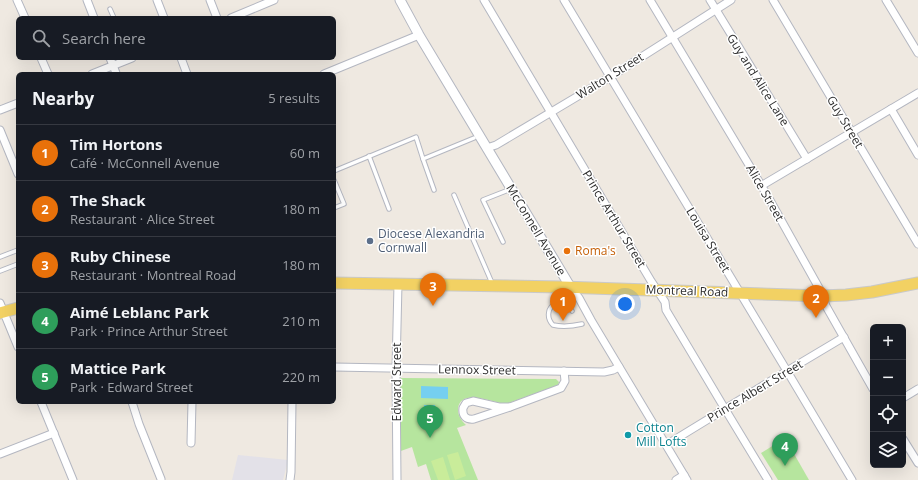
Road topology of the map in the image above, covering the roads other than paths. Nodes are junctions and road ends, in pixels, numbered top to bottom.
1 (17, 0) edge
2 (87, 0) edge
3 (157, 0) edge
4 (210, 0) edge
5 (274, 0) edge
6 (400, 0) edge
7 (484, 0) edge
8 (564, 0) edge
9 (650, 0) edge
10 (710, 0) edge
11 (731, 0) edge
12 (773, 0) edge
13 (886, 0) edge
14 (110, 9) dead end
15 (715, 10) junction
16 (23, 16) edge
17 (93, 16) edge
18 (113, 16) edge
19 (163, 16) edge
20 (215, 16) edge
21 (236, 16) edge
22 (419, 35) junction
23 (672, 38) junction
24 (918, 53) edge
25 (42, 60) edge
26 (111, 60) edge
27 (128, 60) edge
28 (182, 60) edge
29 (115, 69) junction
30 (47, 72) edge
31 (101, 72) edge
32 (186, 72) edge
33 (329, 72) edge
34 (610, 77) junction
35 (918, 93) edge
36 (16, 104) edge
37 (891, 109) junction
38 (0, 110) edge
39 (550, 113) junction
40 (0, 130) edge
41 (851, 133) junction
42 (474, 138) dead end
43 (487, 148) junction
44 (918, 155) edge
45 (369, 156) junction
46 (423, 159) junction
47 (807, 159) junction
48 (16, 169) edge
49 (336, 170) edge
50 (336, 185) edge
51 (761, 186) junction
52 (512, 188) junction
53 (434, 190) dead end
54 (454, 195) dead end
55 (336, 207) edge
56 (389, 209) dead end
57 (503, 242) dead end
58 (918, 244) edge
59 (16, 251) edge
60 (0, 257) edge
61 (16, 265) edge
62 (0, 271) edge
63 (336, 282) edge
64 (918, 283) edge
65 (398, 284) junction
66 (494, 286) junction
67 (571, 288) junction
68 (657, 290) junction
69 (740, 293) junction
70 (822, 296) junction
71 (16, 308) edge
72 (1, 309) edge
73 (572, 311) dead end
74 (582, 324) dead end
75 (844, 337) junction
76 (16, 343) edge
77 (619, 367) junction
78 (336, 368) edge
79 (396, 369) junction
80 (564, 371) junction
81 (787, 371) junction
82 (870, 384) edge
83 (918, 389) edge
84 (906, 396) edge
85 (42, 404) edge
86 (133, 404) edge
87 (192, 404) edge
88 (292, 404) edge
89 (510, 407) junction
90 (725, 409) junction
91 (54, 434) junction
92 (191, 443) dead end
93 (906, 444) edge
94 (666, 445) junction
95 (0, 454) edge
96 (918, 463) edge
97 (685, 478) edge
98 (73, 480) edge
99 (161, 480) edge
100 (290, 480) edge
101 (397, 480) edge
102 (676, 480) edge
103 (768, 480) edge
104 (852, 480) edge

1 - 16 street
2 - 17 street
3 - 19 street
4 - 20 street
5 - 21 street
6 - 22 main road, McConnell Avenue
7 - 39 street, Prince Arthur Street
8 - 34 street, Louisa Street
9 - 23 street, Alice Street
10 - 15 street, Guy and Alice Lane
11 - 15 street, Walton Street
12 - 41 street, Guy Street
13 - 24 street
14 - 18 lane
15 - 23 street, Walton Street
15 - 47 street, Guy and Alice Lane
22 - 33 street
22 - 43 main road, McConnell Avenue
23 - 34 street, Walton Street
23 - 51 street, Alice Street
25 - 30 street
26 - 29 street
27 - 29 street
28 - 32 street
29 - 31 street
34 - 39 street, Walton Street
34 - 69 street, Louisa Street
35 - 37 street
36 - 38 street
37 - 41 street
37 - 44 street
39 - 43 street, Walton Street
39 - 68 street, Prince Arthur Street
40 - 48 street
41 - 47 street
41 - 58 street, Guy Street
42 - 46 lane
43 - 52 main road, McConnell Avenue
45 - 46 lane
45 - 49 lane
45 - 56 lane
46 - 53 lane
47 - 51 street
50 - 55 lane
51 - 70 street, Alice Street
52 - 57 lane
52 - 67 main road, McConnell Avenue
54 - 66 lane
59 - 60 lane
61 - 62 lane
63 - 65 main road, Montreal Road
64 - 70 main road, Montreal Road
65 - 66 main road, Montreal Road
65 - 79 street, Edward Street
66 - 67 main road, Montreal Road
67 - 68 main road, Montreal Road
67 - 77 street, McConnell Avenue
68 - 69 main road, Montreal Road
68 - 90 street, Prince Arthur Street
69 - 70 main road, Montreal Road
69 - 81 street, Louisa Street
70 - 75 street, Alice Street
71 - 72 main road
72 - 76 street
73 - 74 lane
75 - 81 street, Prince Albert Street
75 - 82 street, Alice Street
77 - 80 street, Lennox Street
77 - 94 street, McConnell Avenue
78 - 79 street, Lennox Street
79 - 80 street, Lennox Street
79 - 101 street, Edward Street
80 - 89 street
81 - 90 street, Prince Albert Street
81 - 104 street, Louisa Street
83 - 84 street
85 - 91 street
86 - 99 street
87 - 92 street
88 - 100 street
89 - 89 street
90 - 94 street, Prince Albert Street
90 - 103 street, Prince Arthur Street
91 - 95 street
91 - 98 street
93 - 96 street
94 - 97 street, McConnell Avenue
97 - 102 street

